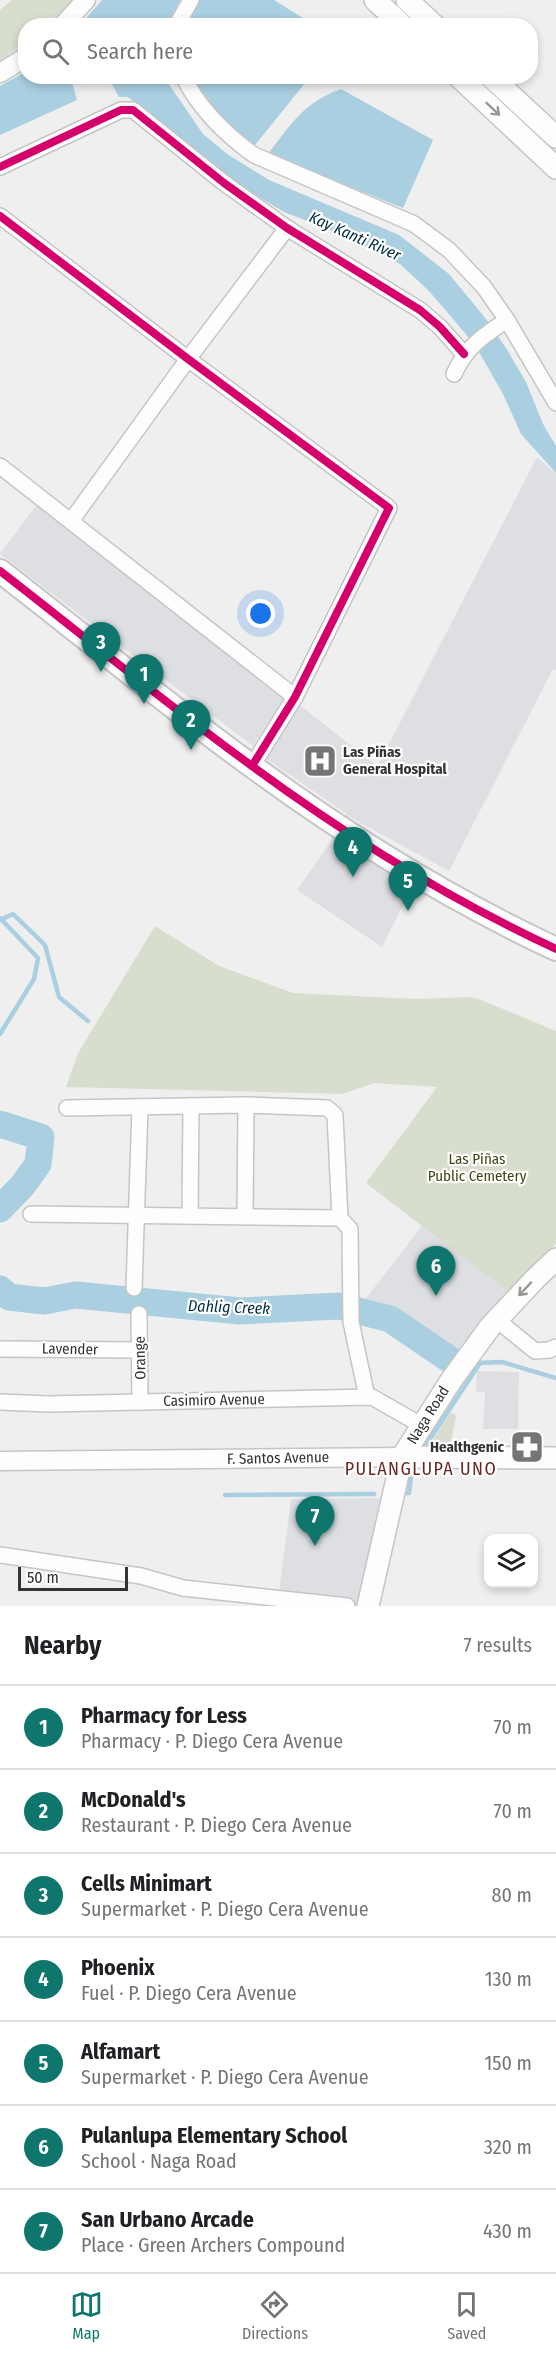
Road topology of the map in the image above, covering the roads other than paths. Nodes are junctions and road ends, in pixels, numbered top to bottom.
1 (86, 0) edge
2 (191, 0) edge
3 (375, 0) edge
4 (407, 0) edge
5 (69, 18) edge
6 (181, 18) edge
7 (394, 18) edge
8 (426, 18) edge
9 (18, 62) edge
10 (0, 73) edge
11 (188, 84) edge
12 (467, 84) edge
13 (499, 84) edge
14 (556, 137) edge
15 (0, 167) edge
16 (556, 168) edge
17 (0, 216) edge
18 (286, 228) junction
19 (503, 322) junction
20 (468, 349) junction
21 (188, 359) junction
22 (454, 374) dead end
23 (556, 403) edge
24 (0, 466) edge
25 (71, 521) junction
26 (0, 571) edge
27 (295, 697) junction
28 (252, 766) junction
29 (556, 949) edge
30 (191, 1106) junction
31 (246, 1106) junction
32 (140, 1107) junction
33 (67, 1108) dead end
34 (31, 1214) dead end
35 (136, 1215) junction
36 (190, 1216) junction
37 (245, 1217) junction
38 (339, 1218) junction
39 (556, 1259) edge
40 (134, 1288) dead end
41 (139, 1314) dead end
42 (496, 1319) junction
43 (556, 1347) edge
44 (0, 1349) edge
45 (140, 1350) junction
46 (367, 1397) junction
47 (0, 1402) edge
48 (140, 1402) junction
49 (421, 1425) junction
50 (402, 1457) junction
51 (556, 1458) edge
52 (0, 1461) edge
53 (0, 1555) edge
54 (347, 1606) edge
55 (368, 1606) edge

1 - 5 street
2 - 6 street
3 - 7 main road
4 - 8 main road
9 - 10 street
11 - 19 street
12 -> 16 main road
13 - 14 main road
15 - 18 street
17 - 21 street
18 - 20 street
18 - 21 street
19 - 20 street
19 - 23 street
20 - 22 street
21 - 25 street
21 - 27 street
24 - 25 street
25 - 27 street
26 - 28 main road
27 - 28 street
28 - 29 main road
30 - 31 street
30 - 32 street
30 - 36 street
31 - 37 street
31 - 38 street
32 - 33 street
32 - 35 street
34 - 35 street
35 - 36 street
35 - 40 street
36 - 37 street
37 - 38 street
38 - 46 street
39 -> 42 main road, Naga Road
41 - 45 street, Orange
42 - 43 street
42 - 49 main road, Naga Road
44 - 45 street, Lavender
45 - 48 street, Orange
46 - 48 street, Casimiro Avenue
46 - 49 street, Casimiro Avenue
47 - 48 street, Casimiro Avenue
49 - 50 main road, Naga Road
50 - 51 main road, F. Santos Avenue
50 - 52 street, F. Santos Avenue
50 - 55 main road, Naga Road
53 - 54 street

